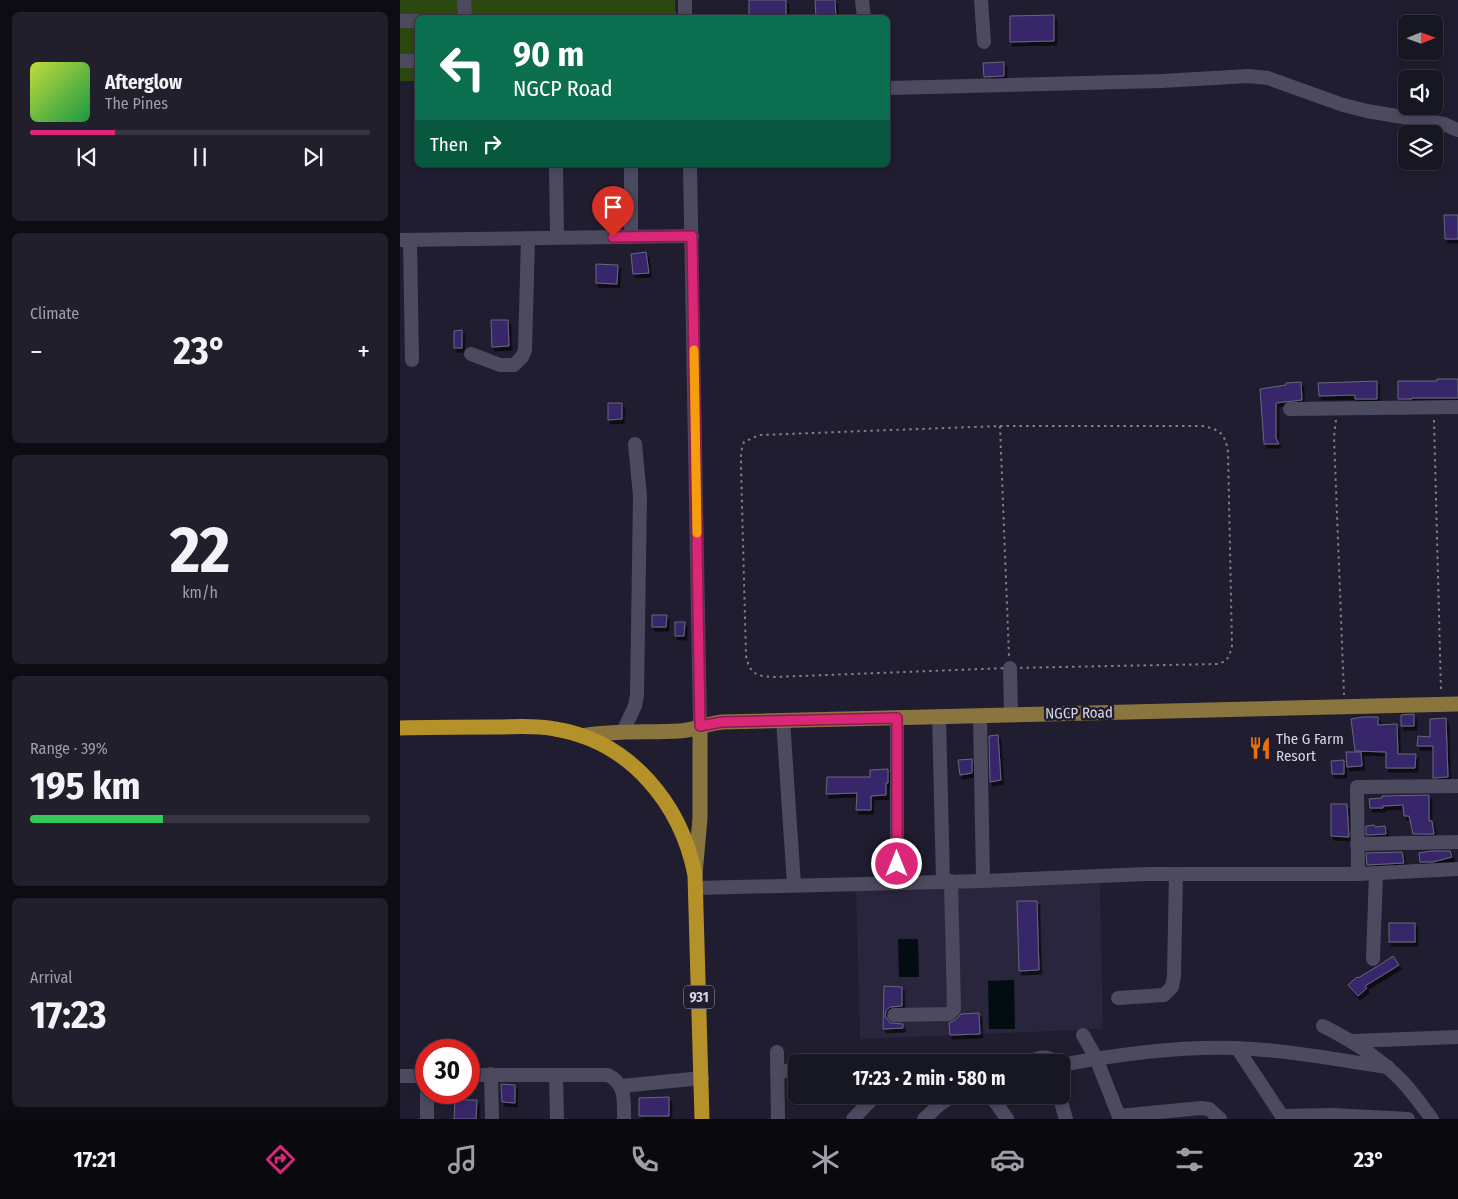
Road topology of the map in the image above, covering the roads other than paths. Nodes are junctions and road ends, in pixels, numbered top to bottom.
1 (464, 0) edge
2 (685, 0) edge
3 (862, 0) edge
4 (981, 0) edge
5 (464, 15) edge
6 (686, 15) edge
7 (864, 15) edge
8 (400, 21) edge
9 (415, 21) edge
10 (984, 42) dead end
11 (400, 61) edge
12 (415, 61) edge
13 (890, 88) edge
14 (1458, 130) edge
15 (556, 167) edge
16 (631, 167) edge
17 (690, 167) edge
18 (631, 236) junction
19 (692, 236) junction
20 (528, 238) junction
21 (557, 238) junction
22 (405, 240) edge
23 (470, 354) dead end
24 (412, 360) dead end
25 (1458, 407) edge
26 (1290, 409) dead end
27 (635, 444) dead end
28 (1010, 668) road end
29 (1458, 704) edge
30 (1011, 715) junction
31 (939, 716) junction
32 (980, 716) junction
33 (897, 718) junction
34 (783, 720) junction
35 (700, 726) junction
36 (400, 728) edge
37 (623, 731) junction
38 (582, 736) junction
39 (1458, 786) edge
40 (1458, 842) edge
41 (1357, 844) junction
42 (1458, 869) edge
43 (1376, 873) junction
44 (1176, 874) junction
45 (1358, 874) junction
46 (696, 881) junction
47 (947, 881) junction
48 (983, 881) junction
49 (897, 882) junction
50 (794, 885) junction
51 (1373, 959) dead end
52 (1118, 998) dead end
53 (894, 1015) dead end
54 (1324, 1026) dead end
55 (1083, 1035) dead end
56 (1458, 1037) edge
57 (1352, 1041) junction
58 (1238, 1048) junction
59 (777, 1052) dead end
60 (1096, 1058) junction
61 (1070, 1062) edge
62 (1388, 1067) junction
63 (788, 1071) edge
64 (778, 1072) junction
65 (480, 1074) edge
66 (491, 1074) junction
67 (556, 1075) junction
68 (400, 1076) edge
69 (415, 1076) edge
70 (702, 1078) junction
71 (621, 1086) junction
72 (427, 1104) edge
73 (867, 1104) edge
74 (940, 1104) edge
75 (997, 1104) edge
76 (1062, 1104) edge
77 (1119, 1118) edge
78 (1284, 1118) edge
79 (427, 1119) edge
80 (492, 1119) edge
81 (556, 1119) edge
82 (624, 1119) edge
83 (702, 1119) edge
84 (778, 1119) edge
85 (853, 1119) edge
86 (924, 1119) edge
87 (1006, 1119) edge
88 (1066, 1119) edge
89 (1220, 1119) edge
90 (1408, 1119) edge
91 (1432, 1119) edge

1 - 5 street
2 - 6 street
3 - 7 street
4 - 10 street
8 - 9 street
11 - 12 street
13 - 14 street
15 - 21 street
16 - 18 street
17 - 19 street
18 - 19 street
18 - 21 street
19 - 35 street
20 - 21 street
20 - 22 street
20 - 23 street
22 - 24 street
25 - 26 street
27 - 37 street
28 - 30 street
29 - 30 main road, NGCP Road
30 - 32 main road, NGCP Road
31 - 32 main road, NGCP Road
31 - 33 main road, NGCP Road
31 - 47 street
32 - 48 street
33 - 34 main road, NGCP Road
33 - 49 street
34 - 35 main road, NGCP Road
34 - 50 street
35 - 37 main road, NGCP Road
35 - 46 main road
36 - 38 highway, 931
37 - 38 main road, NGCP Road
38 - 46 highway, 931
39 - 41 street
40 - 41 street
41 - 45 street
42 - 43 street
43 - 45 street
43 - 51 street
44 - 45 street
44 - 48 street
44 - 52 street
46 - 50 street
46 - 70 highway, 931
47 - 48 street
47 - 49 street
47 - 53 street
49 - 50 street
54 - 57 street
55 - 60 street
56 - 57 street
57 - 62 street
58 - 60 street
58 - 62 street
58 - 78 street
59 - 64 street
60 - 61 street
60 - 77 street
62 - 91 street
63 - 64 street
64 - 84 street
65 - 66 street
66 - 67 street
66 - 80 street
67 - 71 street
67 - 81 street
68 - 69 street
70 - 71 street
70 - 83 highway, 931
71 - 82 street
72 - 79 street
73 - 85 street
74 - 86 street
75 - 87 street
76 - 88 street
77 - 89 street
78 - 90 street

